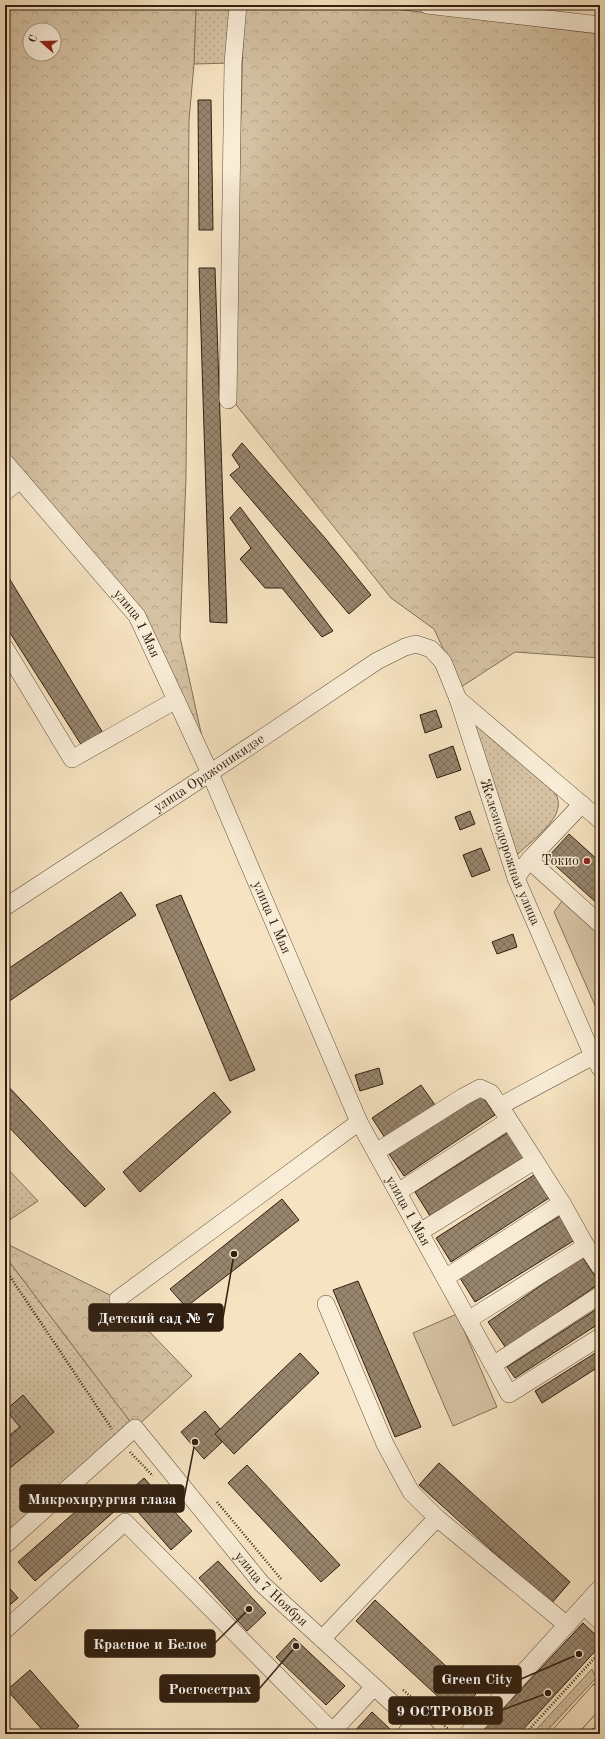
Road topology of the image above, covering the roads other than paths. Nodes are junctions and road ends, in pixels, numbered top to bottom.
1 (238, 5) edge
2 (427, 5) edge
3 (521, 11) edge
4 (600, 25) edge
5 (228, 400) dead end
6 (5, 462) edge
7 (20, 480) junction
8 (5, 492) edge
9 (416, 644) joint
10 (5, 648) edge
11 (458, 699) junction
12 (176, 700) junction
13 (210, 773) junction
14 (582, 804) junction
15 (600, 820) edge
16 (529, 860) junction
17 (516, 878) junction
18 (5, 907) edge
19 (600, 924) edge
20 (596, 1062) edge
21 (500, 1106) junction
22 (360, 1122) junction
23 (508, 1122) junction
24 (376, 1152) junction
25 (534, 1161) junction
26 (398, 1192) junction
27 (562, 1203) junction
28 (420, 1232) junction
29 (586, 1246) junction
30 (600, 1267) edge
31 (445, 1278) junction
32 (600, 1295) edge
33 (118, 1299) dead end
34 (326, 1304) dead end
35 (468, 1320) junction
36 (600, 1337) edge
37 (493, 1365) junction
38 (437, 1518) junction
39 (5, 1544) edge
40 (600, 1588) edge
41 (584, 1606) junction
42 (600, 1621) edge
43 (567, 1625) junction
44 (5, 1630) edge
45 (322, 1639) junction
46 (374, 1687) junction
47 (600, 1693) edge
48 (417, 1731) edge
49 (332, 1733) edge
50 (468, 1734) edge
51 (563, 1734) edge

1 - 5 street
2 - 3 street
3 - 4 street
6 - 7 street, улица 1 Мая
7 - 8 street
7 - 12 street, улица 1 Мая
9 - 11 street, Железнодорожная улица
9 - 13 street, улица Орджоникидзе
10 - 12 street
11 - 14 street
11 - 17 street, Железнодорожная улица
12 - 13 street, улица 1 Мая
13 - 18 street, улица Орджоникидзе
13 - 22 street, улица 1 Мая
14 - 15 street
14 - 16 street
16 - 17 street
16 - 19 street
17 - 20 street, Железнодорожная улица
20 - 21 street
21 - 23 street
21 - 24 street
22 - 24 street, улица 1 Мая
22 - 33 street
23 - 25 street
23 - 26 street
24 - 26 street, улица 1 Мая
25 - 27 street
25 - 28 street
26 - 28 street, улица 1 Мая
27 - 29 street
27 - 31 street
28 - 31 street, улица 1 Мая
29 - 30 street
29 - 35 street
31 - 35 street, улица 1 Мая
32 - 37 street
34 - 38 street
35 - 37 street, улица 1 Мая
36 - 37 street, улица 1 Мая
38 - 43 street
38 - 45 street
39 - 45 street, улица 7 Ноября
40 - 41 street
41 - 42 street
41 - 43 street
43 - 50 street
44 - 49 street
45 - 46 street, улица 7 Ноября
46 - 48 street, улица 7 Ноября
46 - 49 street
47 - 51 main road

